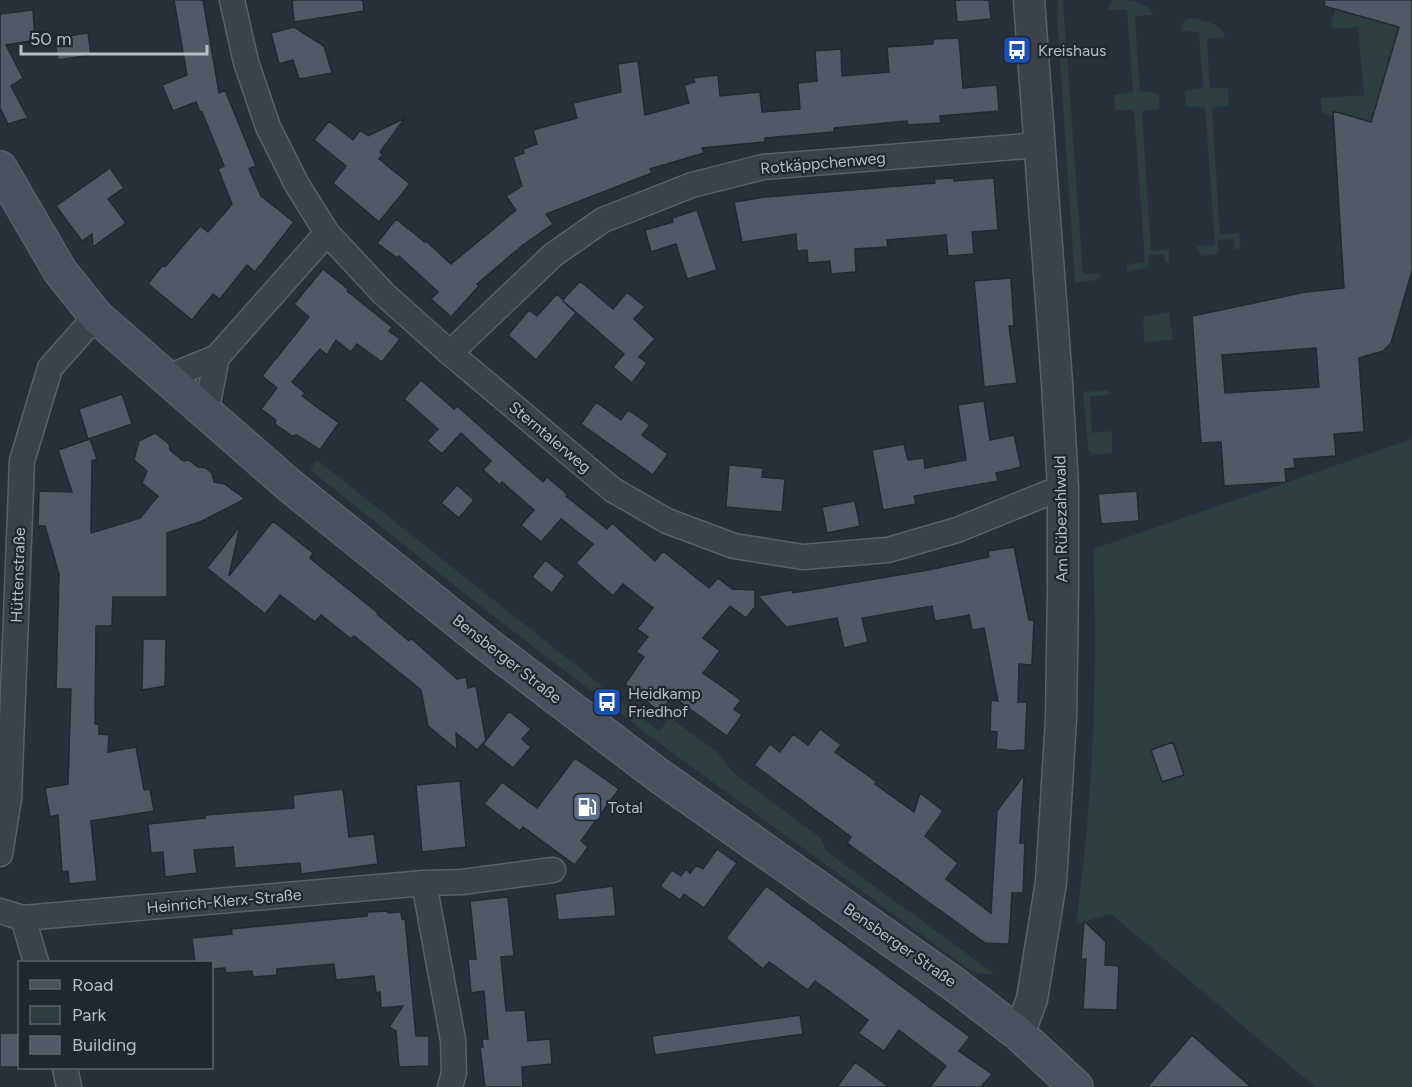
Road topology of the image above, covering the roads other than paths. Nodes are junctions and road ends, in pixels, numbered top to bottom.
1 (232, 0) edge
2 (1029, 0) edge
3 (1039, 145) junction
4 (0, 168) edge
5 (327, 232) junction
6 (96, 316) junction
7 (450, 353) junction
8 (217, 357) junction
9 (166, 378) junction
10 (206, 412) junction
11 (1063, 487) junction
12 (8, 661) edge
13 (0, 854) edge
14 (553, 870) dead end
15 (424, 883) junction
16 (0, 910) edge
17 (23, 918) junction
18 (35, 961) edge
19 (1019, 1034) junction
20 (65, 1069) edge
21 (69, 1087) edge
22 (450, 1087) edge
23 (1076, 1087) edge

1 - 5 street, Sterntalerweg
2 - 3 street, Am Rübezahlwald
3 - 7 street, Rotkäppchenweg
3 - 11 street, Am Rübezahlwald
4 - 6 main road, Bensberger Straße
5 - 7 street, Sterntalerweg
5 - 8 street
6 - 9 main road, Bensberger Straße
6 - 12 street, Hüttenstraße
7 - 11 street, Sterntalerweg
8 - 9 street
8 - 10 street
9 - 10 main road, Bensberger Straße
10 - 19 main road, Bensberger Straße
11 - 19 street, Am Rübezahlwald
12 - 13 street, Hüttenstraße
14 - 15 street, Heinrich-Klerx-Straße
15 - 17 street, Heinrich-Klerx-Straße
15 - 22 street
16 - 17 street, Heinrich-Klerx-Straße
17 - 18 street
19 - 23 main road, Bensberger Straße
20 - 21 street

